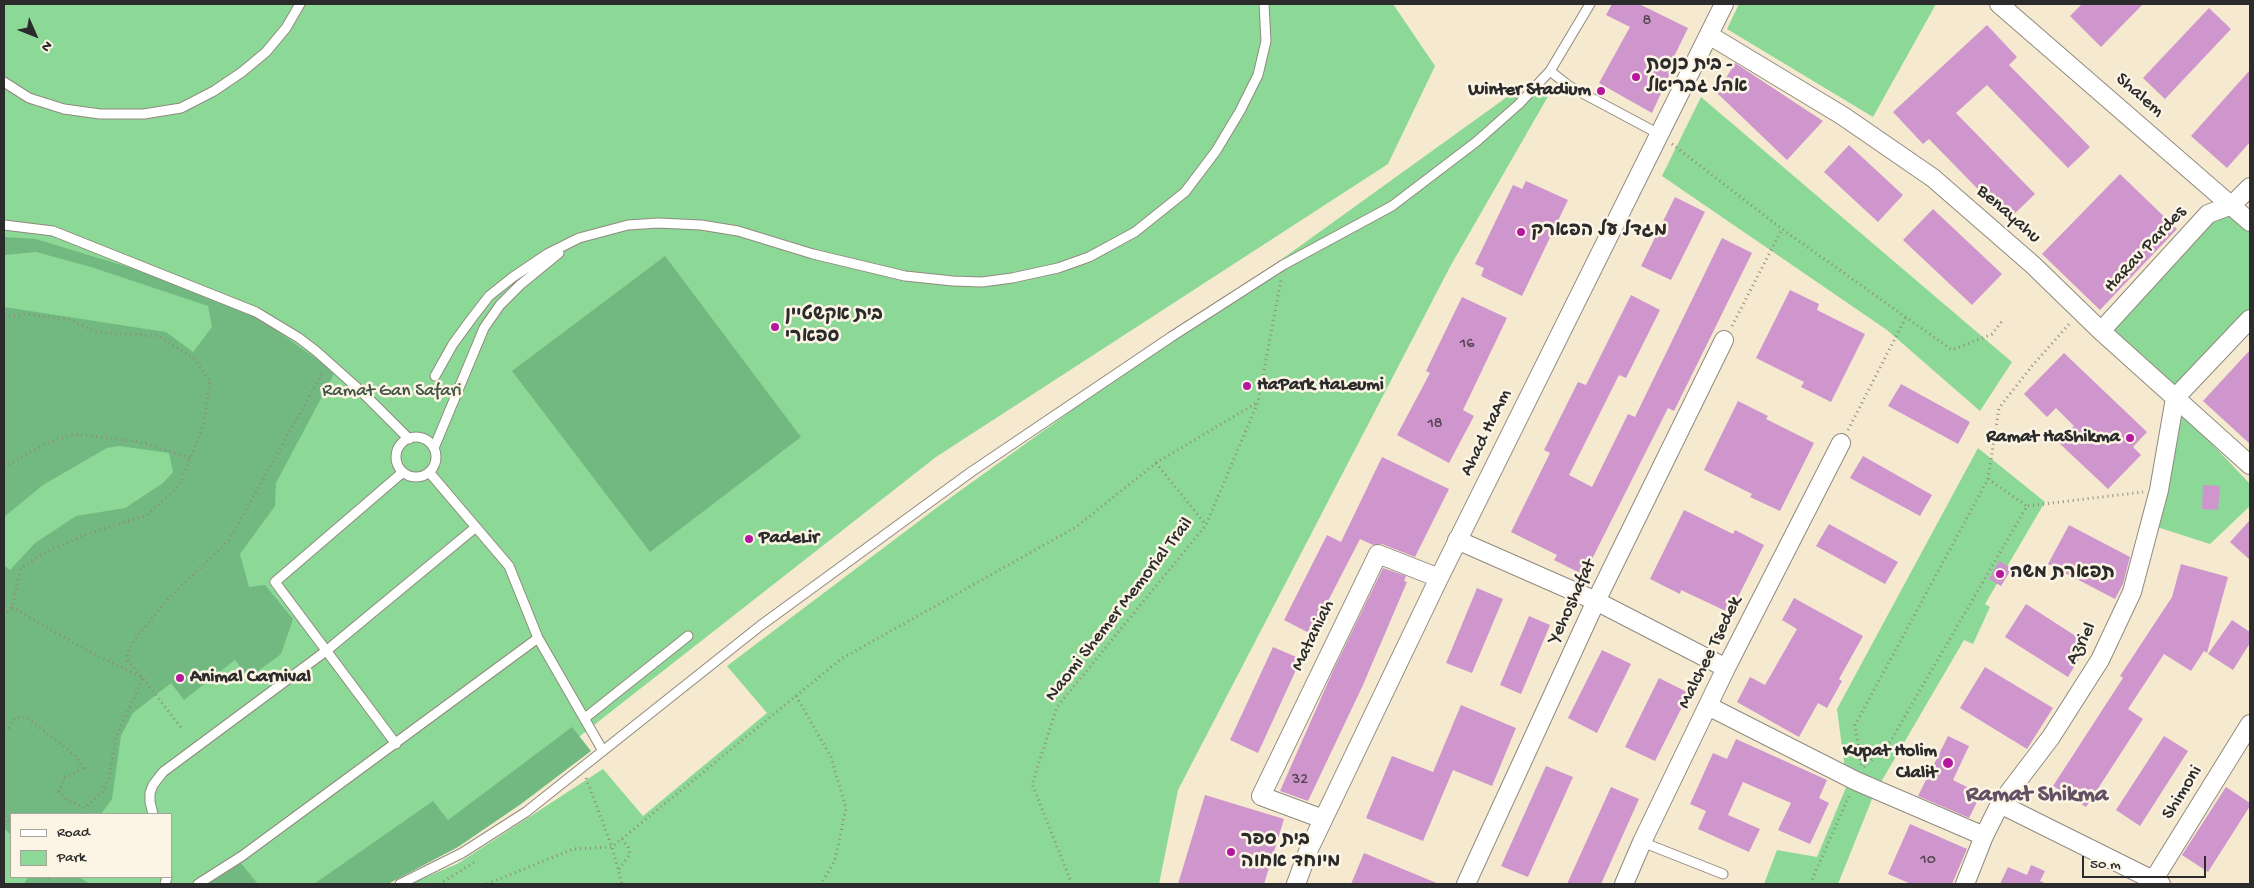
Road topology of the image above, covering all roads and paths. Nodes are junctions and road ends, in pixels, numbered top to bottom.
1 (300, 4) edge
2 (1264, 4) edge
3 (1590, 4) edge
4 (1724, 4) edge
5 (1999, 4) edge
6 (1709, 35) junction
7 (1550, 71) junction
8 (4, 82) edge
9 (1659, 134) junction
10 (2250, 188) edge
11 (2232, 205) junction
12 (2250, 222) edge
13 (4, 225) edge
14 (1782, 229) junction
15 (579, 238) junction
16 (1283, 265) junction
17 (2080, 311) junction
18 (1906, 317) junction
19 (4, 318) edge
20 (2250, 319) edge
21 (2003, 320) dead end
22 (2101, 331) junction
23 (1724, 340) joint
24 (330, 364) junction
25 (435, 376) dead end
26 (2175, 398) junction
27 (1258, 402) junction
28 (409, 438) junction
29 (1841, 443) joint
30 (434, 448) junction
31 (190, 458) junction
32 (1156, 463) junction
33 (2250, 465) edge
34 (4, 467) edge
35 (403, 472) junction
36 (430, 472) junction
37 (1988, 479) junction
38 (2159, 490) junction
39 (2027, 506) junction
40 (1206, 525) junction
41 (476, 527) junction
42 (1457, 540) junction
43 (1438, 578) junction
44 (1596, 601) junction
45 (12, 607) junction
46 (4, 615) edge
47 (688, 636) dead end
48 (538, 638) junction
49 (326, 651) junction
50 (1726, 668) junction
51 (143, 678) junction
52 (796, 696) junction
53 (1708, 706) junction
54 (585, 718) junction
55 (2250, 724) edge
56 (4, 729) edge
57 (182, 729) dead end
58 (396, 744) junction
59 (603, 752) junction
60 (586, 776) junction
61 (1856, 781) junction
62 (578, 782) dead end
63 (2000, 804) junction
64 (153, 813) edge
65 (1323, 819) junction
66 (1984, 836) junction
67 (622, 839) junction
68 (1642, 842) junction
69 (612, 847) junction
70 (478, 859) dead end
71 (619, 869) junction
72 (1723, 874) dead end
73 (2155, 883) edge
74 (198, 884) edge
75 (400, 884) edge
76 (439, 884) edge
77 (487, 884) edge
78 (622, 884) edge
79 (821, 884) edge
80 (1072, 884) edge
81 (1296, 884) edge
82 (1466, 884) edge
83 (1624, 884) edge
84 (1810, 884) edge
85 (1965, 884) edge

1 - 8 lane
2 - 15 lane
3 - 7 lane
4 - 6 street, Ahad HaAm
5 - 11 street, Shalem
6 - 9 street, Ahad HaAm
6 - 17 street, Benayahu
7 - 9 lane
7 - 16 lane
9 - 14 path
9 - 42 street, Ahad HaAm
10 - 11 street, HaRav Pardes
11 - 12 street, Shalem
11 - 22 street, HaRav Pardes
13 - 24 lane
14 - 18 path
14 - 23 path
15 - 25 lane
15 - 30 lane
16 - 27 path, Naomi Shemer Memorial Trail
16 - 59 lane
17 - 22 street, Benayahu
17 - 37 path
18 - 21 path
18 - 29 path
19 - 31 path
20 - 26 street
22 - 26 street, Benayahu
23 - 44 street, Yehoshafat
24 - 28 lane
24 - 51 path
26 - 33 street, Benayahu
26 - 38 street, Azriel
27 - 32 path
27 - 40 path, Naomi Shemer Memorial Trail
28 - 30 lane
28 - 35 lane
29 - 50 street, Malchee Tsedek
30 - 36 lane
31 - 34 path
31 - 45 path
32 - 40 path
32 - 52 path
35 - 36 lane
35 - 49 lane
36 - 41 lane
37 - 39 path
37 - 39 path
38 - 39 path
38 - 63 street, Azriel
40 - 80 path, Naomi Shemer Memorial Trail
41 - 48 lane
41 - 49 lane
42 - 43 street, Ahad HaAm
42 - 44 street
43 - 65 street, Ahad HaAm
43 - 65 street, Mataniah
44 - 50 street
44 - 82 street, Yehoshafat
45 - 46 path
45 - 51 path
47 - 54 lane
48 - 54 lane
48 - 58 lane
49 - 58 lane
49 - 64 lane
50 - 53 street, Malchee Tsedek
51 - 56 path
51 - 57 path
52 - 67 path
52 - 79 path
53 - 61 street
53 - 68 street, Malchee Tsedek
54 - 59 lane
55 - 73 street, Shimoni
58 - 74 lane
59 - 60 path
59 - 75 lane
60 - 62 path
60 - 69 path
61 - 66 street
61 - 84 path
63 - 66 street, Azriel
63 - 73 street
65 - 81 street, Ahad HaAm
66 - 85 street, Azriel
67 - 69 path
67 - 71 path
68 - 72 lane
68 - 83 street, Malchee Tsedek
69 - 71 path
69 - 77 path
70 - 76 path
71 - 78 path

